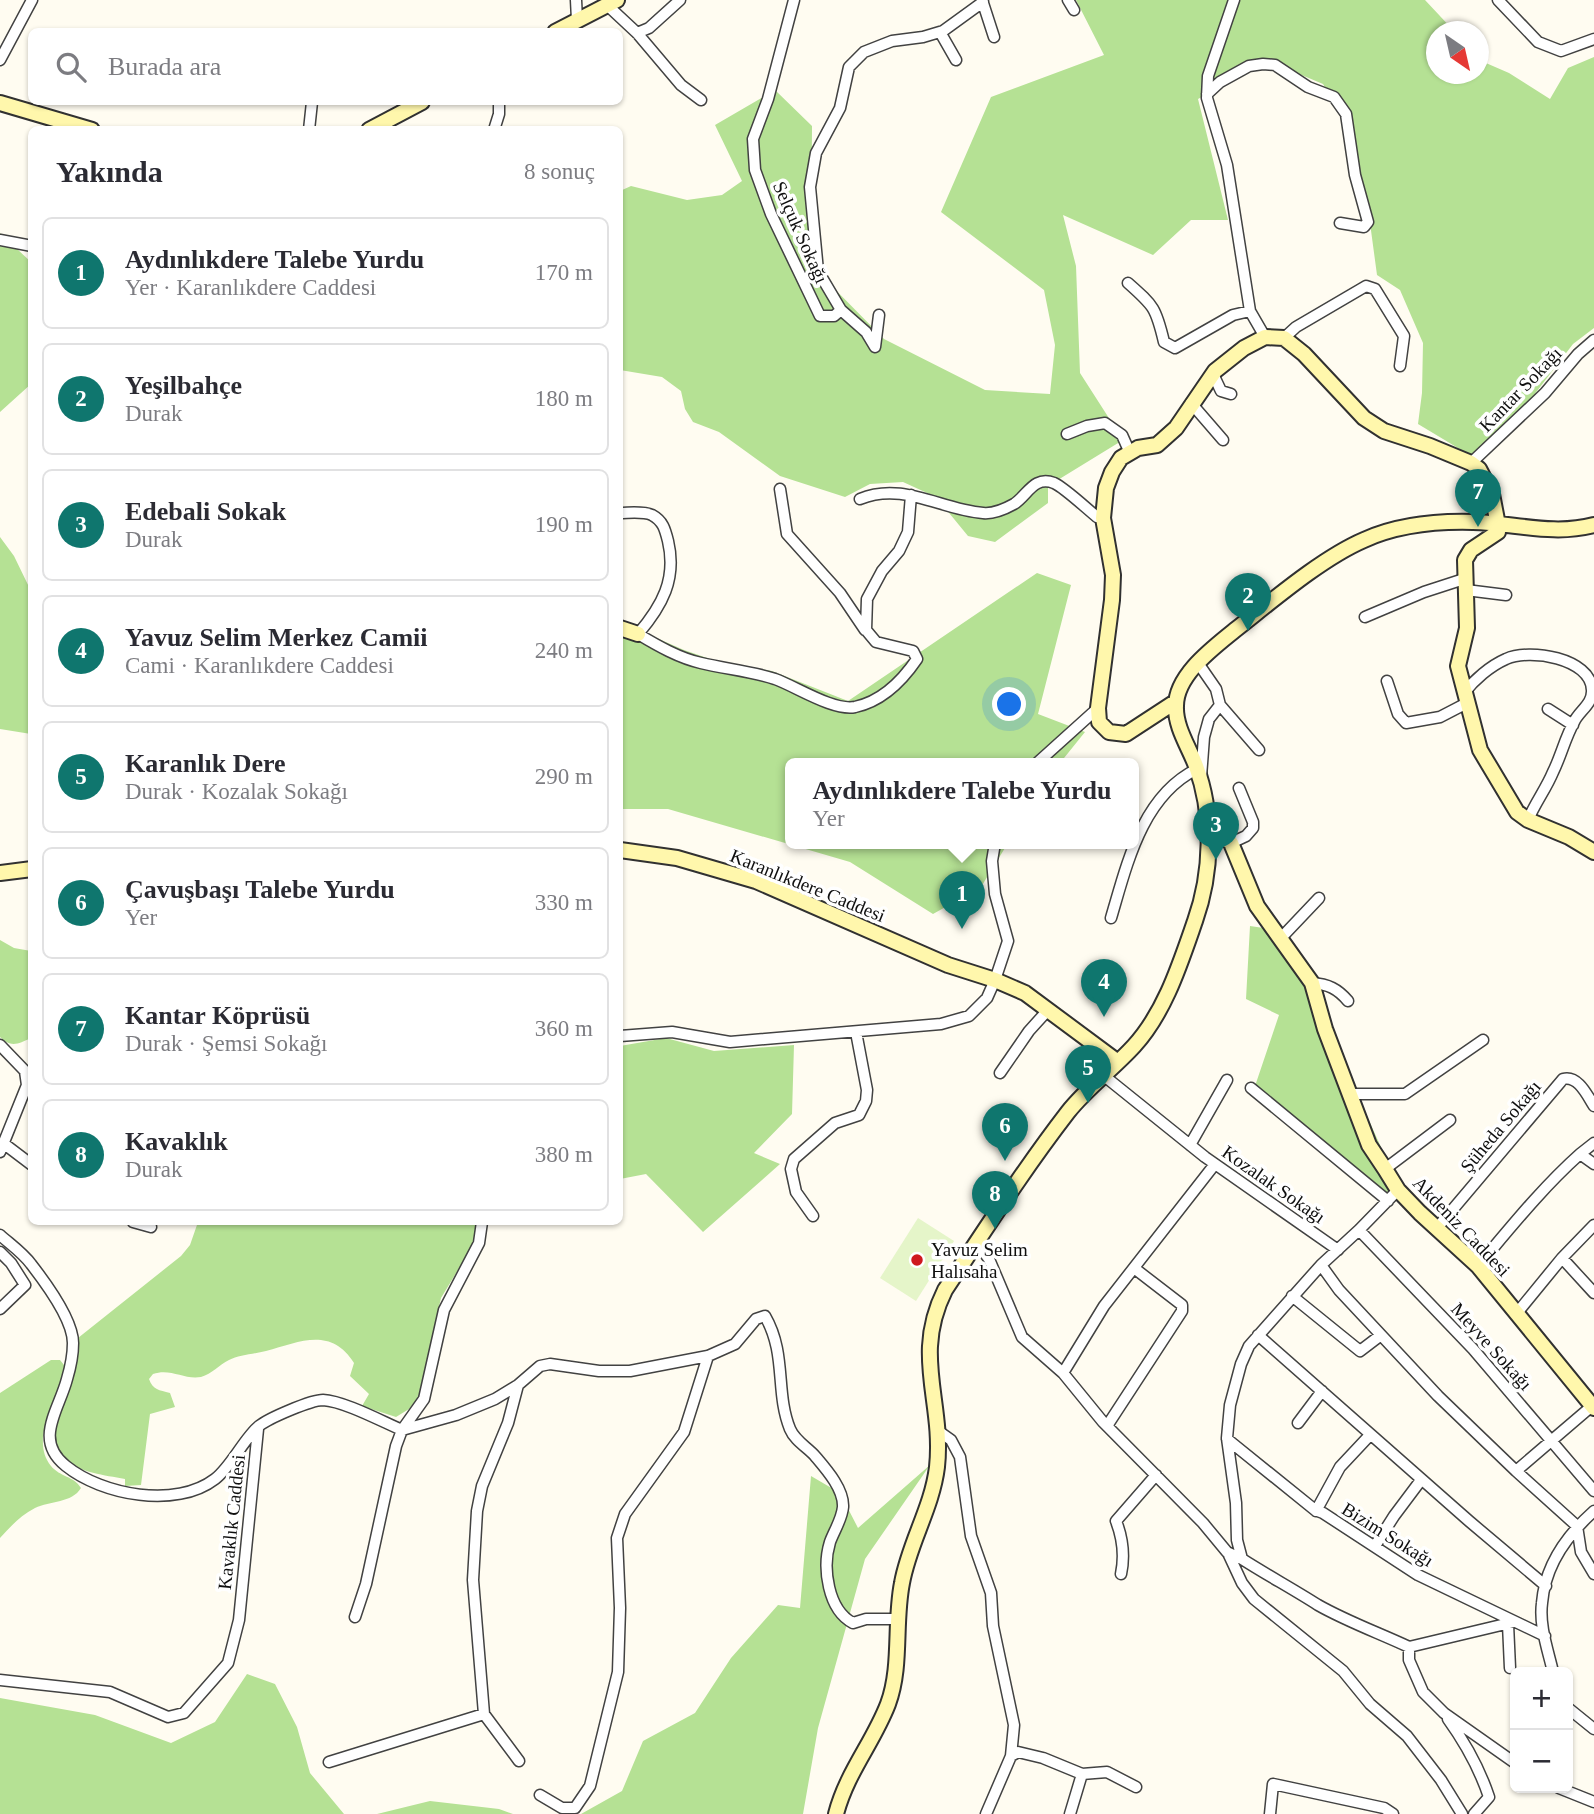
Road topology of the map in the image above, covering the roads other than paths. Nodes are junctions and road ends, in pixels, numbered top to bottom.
1 (32, 0) edge
2 (576, 0) edge
3 (680, 0) edge
4 (794, 0) edge
5 (1234, 0) edge
6 (1498, 0) edge
7 (982, 1) edge
8 (612, 3) edge
9 (577, 20) junction
10 (562, 28) edge
11 (940, 32) junction
12 (637, 33) junction
13 (994, 37) dead end
14 (1594, 39) edge
15 (0, 60) edge
16 (956, 60) dead end
17 (1207, 94) junction
18 (701, 100) dead end
19 (0, 103) edge
20 (311, 105) edge
21 (416, 105) edge
22 (499, 105) edge
23 (78, 126) edge
24 (309, 126) edge
25 (377, 126) edge
26 (495, 126) edge
27 (1340, 223) dead end
28 (0, 240) edge
29 (28, 245) edge
30 (1128, 283) dead end
31 (841, 310) junction
32 (1250, 311) junction
33 (879, 315) dead end
34 (1265, 337) junction
35 (1284, 338) junction
36 (1594, 340) edge
37 (1400, 366) dead end
38 (1213, 374) junction
39 (1231, 394) dead end
40 (1191, 403) junction
41 (1067, 434) dead end
42 (1223, 440) dead end
43 (1130, 453) junction
44 (1471, 463) junction
45 (780, 489) dead end
46 (911, 495) junction
47 (860, 499) dead end
48 (623, 513) edge
49 (1103, 519) junction
50 (1498, 525) junction
51 (1594, 525) edge
52 (1465, 585) junction
53 (1506, 595) dead end
54 (1365, 617) dead end
55 (623, 629) edge
56 (866, 630) junction
57 (638, 634) junction
58 (1198, 663) junction
59 (1387, 681) dead end
60 (1465, 698) junction
61 (1175, 702) junction
62 (1220, 705) junction
63 (1548, 709) dead end
64 (1099, 715) junction
65 (1573, 725) junction
66 (1259, 750) dead end
67 (1043, 758) edge
68 (1198, 775) junction
69 (1240, 788) dead end
70 (1528, 820) junction
71 (1207, 824) junction
72 (1139, 834) edge
73 (1231, 843) junction
74 (994, 849) edge
75 (1133, 849) edge
76 (623, 850) edge
77 (1594, 852) edge
78 (28, 870) edge
79 (0, 873) edge
80 (1319, 898) dead end
81 (1111, 918) dead end
82 (1282, 938) junction
83 (995, 981) junction
84 (1312, 983) junction
85 (1348, 1001) dead end
86 (1048, 1010) junction
87 (856, 1032) junction
88 (623, 1035) edge
89 (1483, 1040) dead end
90 (0, 1045) edge
91 (1118, 1062) junction
92 (28, 1071) edge
93 (1000, 1073) dead end
94 (1103, 1075) junction
95 (1227, 1080) dead end
96 (1251, 1088) dead end
97 (1349, 1094) junction
98 (1594, 1106) edge
99 (1450, 1120) dead end
100 (1594, 1143) edge
101 (1190, 1145) junction
102 (2, 1147) edge
103 (1580, 1154) junction
104 (28, 1163) edge
105 (1215, 1164) junction
106 (1594, 1164) edge
107 (1385, 1169) junction
108 (1398, 1190) junction
109 (1388, 1201) junction
110 (813, 1216) dead end
111 (144, 1225) edge
112 (482, 1225) edge
113 (1594, 1225) edge
114 (151, 1227) dead end
115 (1437, 1228) junction
116 (1359, 1230) junction
117 (0, 1235) edge
118 (977, 1243) junction
119 (1338, 1250) junction
120 (0, 1252) edge
121 (1562, 1258) junction
122 (1321, 1265) junction
123 (1478, 1266) junction
124 (1134, 1268) junction
125 (1594, 1293) edge
126 (1292, 1296) junction
127 (0, 1309) edge
128 (1517, 1313) junction
129 (1258, 1335) junction
130 (1381, 1335) junction
131 (708, 1356) junction
132 (1063, 1373) junction
133 (518, 1385) junction
134 (1322, 1391) junction
135 (1593, 1407) edge
136 (1298, 1423) dead end
137 (258, 1426) junction
138 (1107, 1426) junction
139 (402, 1430) junction
140 (937, 1430) junction
141 (1370, 1435) junction
142 (1227, 1438) junction
143 (1551, 1440) junction
144 (1516, 1471) junction
145 (1156, 1475) junction
146 (1422, 1480) junction
147 (1594, 1491) edge
148 (1316, 1511) junction
149 (1594, 1511) edge
150 (1577, 1526) junction
151 (1375, 1546) junction
152 (1227, 1552) junction
153 (1242, 1559) junction
154 (1121, 1574) dead end
155 (1594, 1574) edge
156 (1546, 1586) junction
157 (355, 1617) dead end
158 (898, 1619) junction
159 (1511, 1623) junction
160 (1545, 1636) junction
161 (1409, 1647) junction
162 (1510, 1667) edge
163 (1552, 1667) edge
164 (0, 1681) edge
165 (1573, 1712) edge
166 (1444, 1713) junction
167 (484, 1714) junction
168 (1594, 1728) edge
169 (1011, 1756) junction
170 (1510, 1759) edge
171 (519, 1761) dead end
172 (330, 1762) dead end
173 (1082, 1774) junction
174 (1136, 1787) dead end
175 (1572, 1793) edge
176 (540, 1795) dead end
177 (1594, 1802) edge
178 (836, 1814) edge
179 (986, 1814) edge
180 (1070, 1814) edge
181 (1270, 1814) edge
182 (1393, 1814) edge
183 (1462, 1814) edge
184 (1474, 1814) edge

1 - 15 street
2 - 9 street
3 - 12 street
4 - 31 street, Selçuk Sokağı
5 - 17 street
6 - 14 street
7 - 11 street
7 - 13 street
8 - 9 street
8 - 12 street
9 - 10 street
11 - 16 street
11 - 31 street
12 - 18 street
17 - 27 street
17 - 32 street
19 - 23 street
20 - 24 street
21 - 25 street
22 - 26 street
28 - 29 street
30 - 32 street
31 - 33 street
32 - 34 street
34 - 35 street
34 - 38 street
35 - 37 street
35 - 44 street
36 - 44 street, Kantar Sokağı
38 - 39 street
38 - 40 street
40 - 42 street
40 - 43 street
41 - 43 street
43 - 49 street
44 - 50 street
45 - 56 street
46 - 47 street
46 - 49 street
46 - 56 street
48 - 57 street
49 - 64 street
50 - 51 street
50 - 52 street
50 - 58 street
52 - 53 street
52 - 54 street
52 - 60 street
55 - 57 street
56 - 57 street
58 - 61 street
58 - 62 street
59 - 60 street
60 - 65 street
60 - 70 street
61 - 64 street
61 - 68 street
62 - 66 street
62 - 68 street
63 - 65 street
64 - 67 street
65 - 70 street
68 - 71 street
68 - 72 street
69 - 73 street
70 - 77 street
71 - 73 street
71 - 91 street
73 - 82 street, Akdeniz Caddesi
74 - 83 street
75 - 81 street
76 - 83 street, Karanlıkdere Caddesi
78 - 79 street
80 - 82 street
82 - 84 street, Akdeniz Caddesi
83 - 86 street, Karanlıkdere Caddesi
83 - 87 street
84 - 85 street
84 - 97 street, Akdeniz Caddesi
86 - 91 street, Karanlıkdere Caddesi
86 - 93 street
87 - 88 street
87 - 110 street
89 - 97 street
90 - 92 street
91 - 94 street
92 - 102 street
94 - 101 street, Kozalak Sokağı
94 - 118 street
95 - 101 street
96 - 109 street
97 - 107 street, Akdeniz Caddesi
98 - 115 street, Şüheda Sokağı
99 - 107 street
100 - 103 street
101 - 105 street, Kozalak Sokağı
102 - 104 street
103 - 106 street
103 - 123 street
105 - 119 street, Kozalak Sokağı
105 - 124 street
107 - 108 street, Akdeniz Caddesi
108 - 109 street
108 - 115 street, Akdeniz Caddesi
109 - 116 street
111 - 114 street
112 - 139 street
113 - 121 street
115 - 123 street, Akdeniz Caddesi
116 - 119 street
116 - 143 street, Meyve Sokağı
117 - 137 street
118 - 132 street
118 - 140 street
119 - 122 street
120 - 127 street
121 - 125 street
121 - 128 street
122 - 126 street
122 - 130 street
123 - 128 street, Akdeniz Caddesi
124 - 132 street
124 - 138 street
126 - 129 street
126 - 130 street
128 - 135 street, Akdeniz Caddesi
129 - 134 street
129 - 142 street
130 - 144 street
131 - 133 street
131 - 158 street
131 - 176 street
132 - 138 street
133 - 139 street
133 - 167 street
134 - 136 street
134 - 141 street
135 - 143 street
137 - 139 street
137 - 164 street, Kavaklık Caddesi
138 - 145 street
139 - 157 street
140 - 158 street
140 - 169 street
141 - 146 street
141 - 148 street
142 - 148 street, Bizim Sokağı
142 - 153 street
143 - 144 street
143 - 147 street, Meyve Sokağı
144 - 150 street
145 - 152 street
145 - 154 street
146 - 151 street
146 - 156 street
148 - 151 street, Bizim Sokağı
149 - 150 street
150 - 155 street
150 - 156 street
151 - 159 street, Bizim Sokağı
152 - 153 street
152 - 183 street
153 - 161 street
156 - 160 street
158 - 178 street
159 - 160 street, Bizim Sokağı
159 - 161 street
159 - 162 street
160 - 163 street
161 - 166 street
165 - 168 street
166 - 170 street
166 - 184 street
167 - 171 street
167 - 172 street
169 - 173 street
169 - 179 street
173 - 174 street
173 - 180 street
175 - 177 street
181 - 182 street

